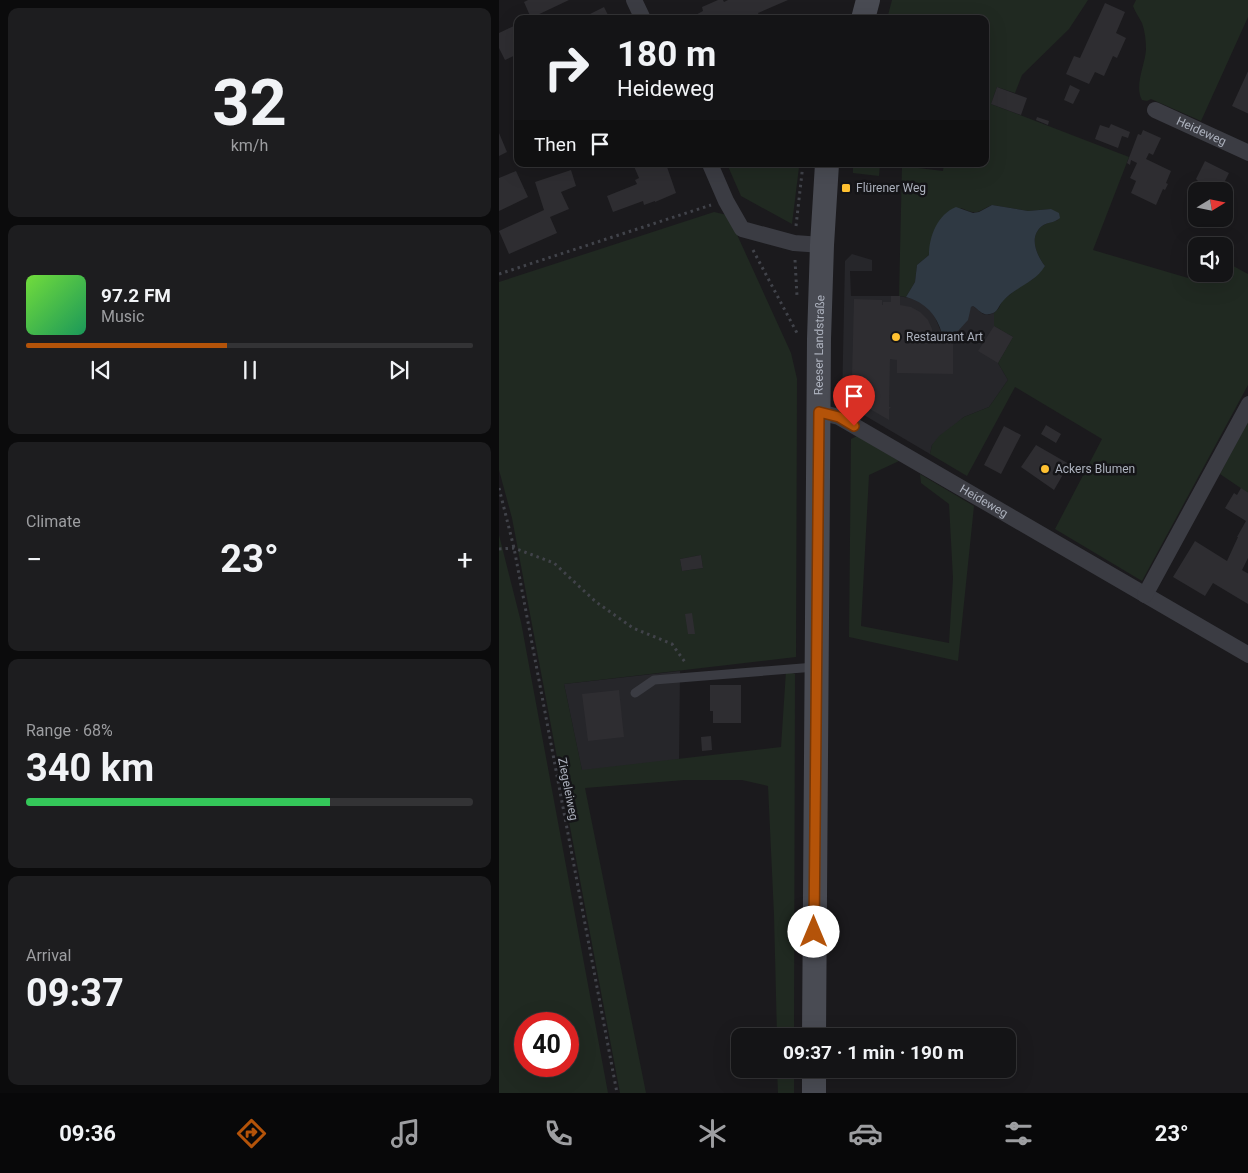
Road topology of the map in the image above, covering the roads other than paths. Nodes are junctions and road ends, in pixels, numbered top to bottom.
1 (634, 0) edge
2 (868, 0) edge
3 (641, 15) edge
4 (864, 15) edge
5 (1155, 110) dead end
6 (1248, 153) edge
7 (711, 167) edge
8 (827, 167) edge
9 (822, 245) junction
10 (1248, 404) edge
11 (819, 412) junction
12 (1145, 595) junction
13 (1248, 655) edge
14 (816, 667) junction
15 (635, 693) dead end
16 (814, 1028) edge
17 (814, 1078) edge
18 (814, 1093) edge

1 - 3 street
2 - 4 street
5 - 6 street, Heideweg
7 - 9 street
8 - 9 street, Reeser Landstraße
9 - 11 street, Reeser Landstraße
10 - 12 street
11 - 12 street, Heideweg
11 - 14 street, Reeser Landstraße
12 - 13 street, Heideweg
14 - 15 lane
14 - 16 street, Reeser Landstraße
17 - 18 street

